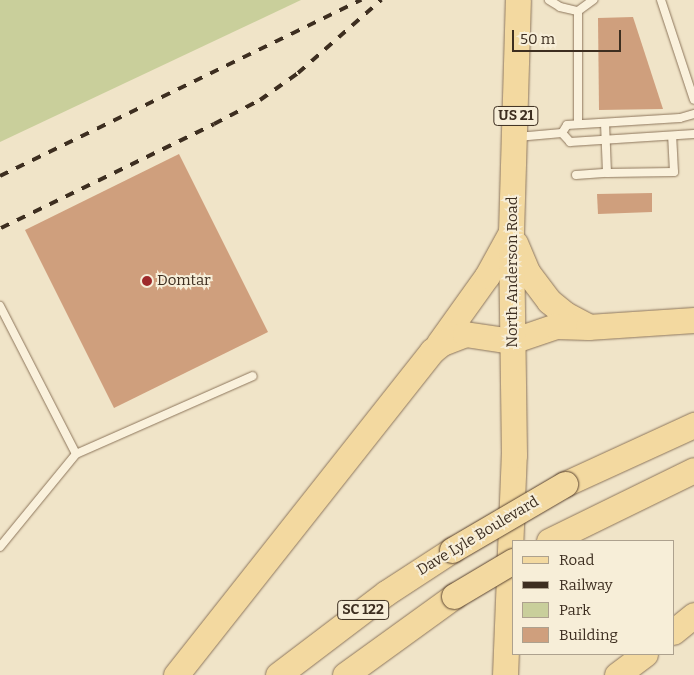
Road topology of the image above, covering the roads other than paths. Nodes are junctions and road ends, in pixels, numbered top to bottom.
1 (518, 0) edge
2 (549, 0) edge
3 (592, 0) edge
4 (661, 0) edge
5 (578, 11) junction
6 (694, 100) edge
7 (694, 114) edge
8 (605, 122) junction
9 (578, 124) junction
10 (562, 133) junction
11 (694, 135) edge
12 (672, 136) junction
13 (516, 137) junction
14 (606, 140) junction
15 (608, 173) junction
16 (576, 175) dead end
17 (511, 232) junction
18 (0, 306) edge
19 (694, 320) edge
20 (588, 327) junction
21 (512, 341) junction
22 (432, 351) junction
23 (253, 376) dead end
24 (694, 425) edge
25 (76, 454) junction
26 (694, 470) edge
27 (558, 536) edge
28 (512, 540) edge
29 (0, 547) edge
30 (512, 552) edge
31 (694, 615) edge
32 (674, 631) edge
33 (644, 655) edge
34 (176, 675) edge
35 (278, 675) edge
36 (345, 675) edge
37 (505, 675) edge
38 (617, 675) edge

1 - 13 main road, North Anderson Road / US 21
2 - 5 lane
3 - 5 lane
4 - 6 lane
5 - 9 lane
7 - 8 lane
8 - 9 lane
8 - 14 lane
9 - 10 lane
10 - 13 lane
10 - 14 lane
11 - 12 lane
12 - 14 lane
12 - 15 lane
13 - 17 main road, North Anderson Road / US 21
14 - 15 lane
15 - 16 lane
17 - 20 main road
17 - 21 main road, North Anderson Road / US 21
17 - 22 main road
18 - 25 lane
19 - 20 main road
20 - 21 main road
21 - 22 main road
21 - 28 main road, North Anderson Road / US 21
22 - 34 main road
23 - 25 lane
24 - 35 main road, Dave Lyle Boulevard / SC 122, bridge
25 - 29 lane
26 - 27 main road
30 - 36 main road, SC 122, bridge
30 - 37 main road, US 21
31 - 32 main road
33 - 38 main road

